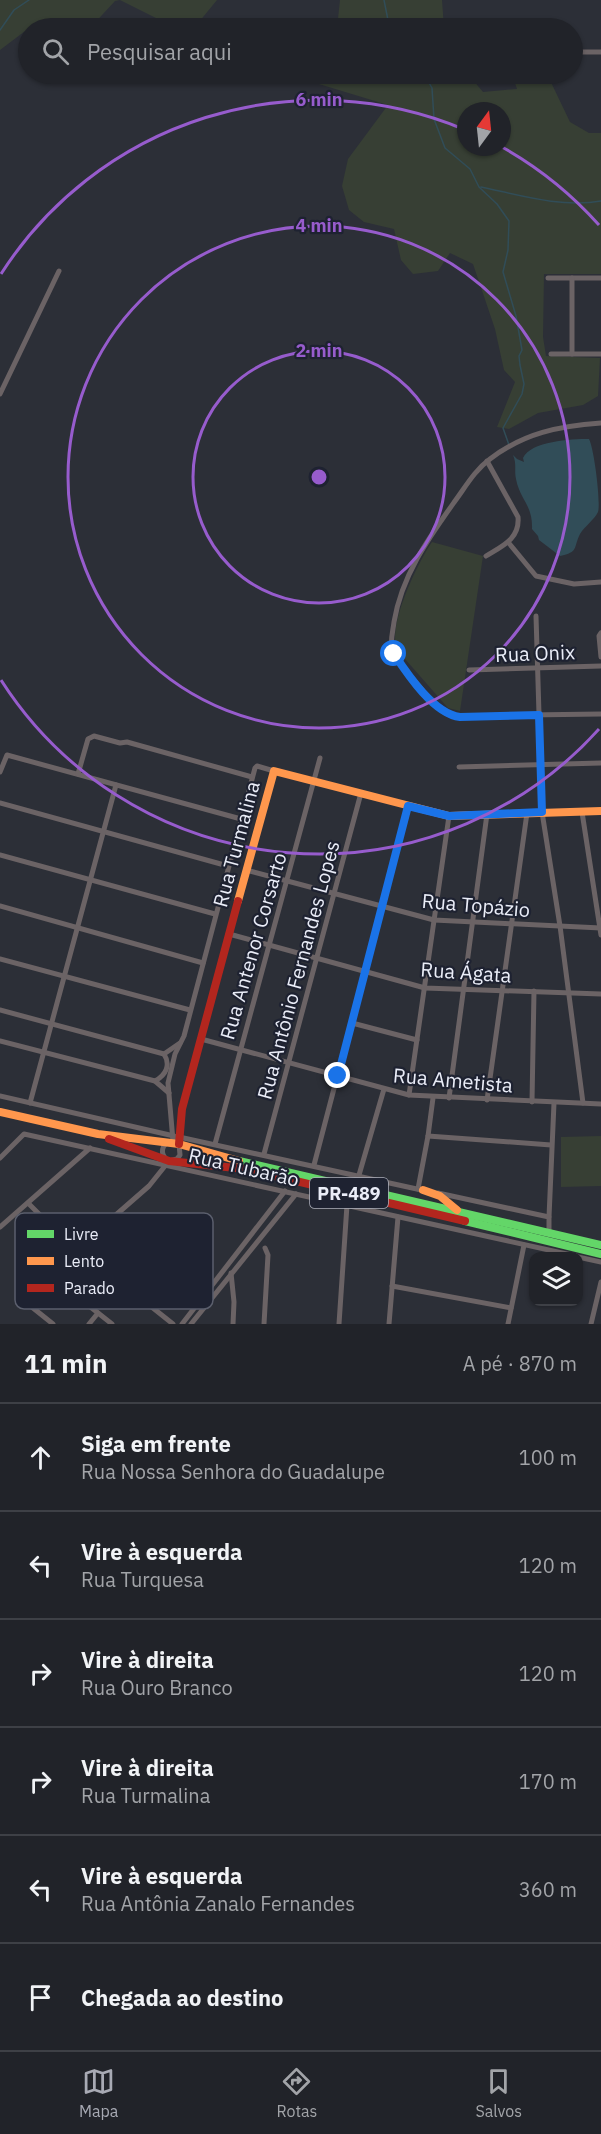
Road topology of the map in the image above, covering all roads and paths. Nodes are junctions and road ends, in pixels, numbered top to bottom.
1 (583, 52) edge
2 (601, 52) edge
3 (59, 271) dead end
4 (548, 278) dead end
5 (572, 278) junction
6 (601, 278) edge
7 (550, 354) dead end
8 (572, 354) junction
9 (601, 354) edge
10 (0, 394) edge
11 (601, 423) edge
12 (487, 461) junction
13 (508, 542) junction
14 (486, 556) dead end
15 (601, 582) edge
16 (536, 616) dead end
17 (601, 633) edge
18 (601, 657) edge
19 (601, 666) edge
20 (537, 667) junction
21 (469, 670) dead end
22 (601, 714) edge
23 (539, 715) junction
24 (320, 758) dead end
25 (601, 763) edge
26 (541, 764) junction
27 (459, 767) dead end
28 (274, 771) junction
29 (0, 772) edge
30 (78, 774) junction
31 (252, 777) junction
32 (314, 780) junction
33 (116, 785) junction
34 (361, 793) junction
35 (0, 803) edge
36 (408, 806) junction
37 (601, 811) edge
38 (542, 812) junction
39 (582, 812) junction
40 (527, 813) junction
41 (487, 814) junction
42 (449, 816) junction
43 (241, 819) junction
44 (103, 831) junction
45 (0, 855) edge
46 (228, 866) junction
47 (246, 870) junction
48 (90, 880) junction
49 (287, 881) junction
50 (335, 895) junction
51 (0, 906) edge
52 (383, 907) junction
53 (215, 914) junction
54 (434, 921) junction
55 (473, 922) junction
56 (512, 924) junction
57 (560, 926) junction
58 (77, 928) junction
59 (601, 928) edge
60 (229, 934) junction
61 (601, 935) edge
62 (269, 945) junction
63 (317, 958) junction
64 (0, 959) edge
65 (203, 963) junction
66 (366, 972) junction
67 (64, 976) junction
68 (425, 988) junction
69 (464, 989) junction
70 (501, 990) junction
71 (534, 991) junction
72 (569, 993) junction
73 (601, 994) edge
74 (0, 1010) edge
75 (190, 1010) junction
76 (51, 1023) junction
77 (352, 1023) junction
78 (201, 1039) junction
79 (417, 1040) junction
80 (0, 1041) edge
81 (181, 1041) junction
82 (240, 1049) junction
83 (43, 1052) junction
84 (164, 1054) junction
85 (289, 1063) junction
86 (338, 1076) junction
87 (155, 1081) junction
88 (384, 1089) junction
89 (169, 1093) junction
90 (410, 1095) junction
91 (0, 1096) edge
92 (433, 1098) junction
93 (449, 1098) junction
94 (487, 1100) junction
95 (531, 1102) junction
96 (30, 1103) junction
97 (554, 1103) junction
98 (583, 1103) junction
99 (601, 1104) edge
100 (0, 1112) edge
101 (98, 1134) junction
102 (428, 1136) junction
103 (175, 1139) junction
104 (215, 1144) junction
105 (552, 1145) junction
106 (90, 1148) junction
107 (264, 1154) junction
108 (0, 1158) edge
109 (168, 1163) junction
110 (314, 1165) junction
111 (359, 1175) junction
112 (420, 1189) junction
113 (285, 1191) junction
114 (296, 1194) junction
115 (28, 1203) junction
116 (347, 1205) junction
117 (459, 1212) junction
118 (16, 1213) edge
119 (38, 1213) edge
120 (118, 1213) edge
121 (15, 1214) edge
122 (398, 1217) junction
123 (549, 1217) junction
124 (0, 1227) edge
125 (549, 1234) junction
126 (262, 1244) junction
127 (524, 1245) junction
128 (601, 1245) edge
129 (556, 1252) edge
130 (601, 1254) edge
131 (583, 1258) edge
132 (601, 1262) edge
133 (231, 1274) junction
134 (601, 1282) edge
135 (213, 1284) edge
136 (392, 1286) junction
137 (213, 1296) edge
138 (511, 1308) junction
139 (34, 1309) edge
140 (93, 1309) edge
141 (154, 1309) edge
142 (194, 1309) edge
143 (203, 1309) edge
144 (98, 1313) junction
145 (53, 1324) edge
146 (89, 1324) edge
147 (112, 1324) edge
148 (173, 1324) edge
149 (182, 1324) edge
150 (191, 1324) edge
151 (233, 1324) edge
152 (264, 1324) edge
153 (339, 1324) edge
154 (389, 1324) edge
155 (508, 1324) edge
156 (591, 1324) edge

1 - 2 street
3 - 10 street
4 - 5 street
5 - 6 street
5 - 8 street
7 - 8 street
8 - 9 street
11 - 12 street
12 - 13 street
12 - 23 street
13 - 14 street
13 - 15 street
16 - 20 street
17 - 18 street
19 - 20 street, Rua Onix
20 - 21 street, Rua Onix
20 - 23 street
22 - 23 street
23 - 26 street
24 - 32 street, Rua Antenor Corsarto
25 - 26 street
26 - 27 street
26 - 38 street
28 - 31 street
28 - 32 main road, Rua Turmalina
28 - 47 main road, Rua Turmalina
29 - 30 street
30 - 31 street
30 - 33 street
31 - 43 street
32 - 34 main road, Rua Turmalina
32 - 49 street, Rua Antenor Corsarto
33 - 43 street
33 - 44 street
34 - 36 main road, Rua Turmalina
34 - 50 street, Rua Antônio Fernandes Lopes
35 - 44 street
36 - 42 main road, Rua Turmalina
36 - 52 street
37 - 39 main road, Rua Turmalina
38 - 39 main road, Rua Turmalina
38 - 40 main road, Rua Turmalina
38 - 57 street
39 - 59 street
40 - 41 main road, Rua Turmalina
40 - 56 street
41 - 42 main road, Rua Turmalina
41 - 55 street
42 - 54 street
43 - 46 street
44 - 46 street
44 - 48 street
45 - 48 street
46 - 53 street
47 - 49 street, Rua Topázio
47 - 60 main road, Rua Turmalina
48 - 53 street
48 - 58 street
49 - 50 street, Rua Topázio
49 - 62 street, Rua Antenor Corsarto
50 - 52 street, Rua Topázio
50 - 63 street, Rua Antônio Fernandes Lopes
51 - 58 street
52 - 54 street, Rua Topázio
52 - 66 street
53 - 65 street
54 - 55 street, Rua Topázio
54 - 68 street
55 - 56 street, Rua Topázio
55 - 69 street
56 - 57 street, Rua Topázio
56 - 70 street
57 - 59 street, Rua Topázio
57 - 72 street
58 - 65 street
58 - 67 street
59 - 61 street
60 - 62 street, Rua Ágata
60 - 78 main road, Rua Turmalina
62 - 63 street, Rua Ágata
62 - 82 street, Rua Antenor Corsarto
63 - 66 street, Rua Ágata
63 - 85 street, Rua Antônio Fernandes Lopes
64 - 67 street
65 - 75 street
66 - 68 street, Rua Ágata
66 - 77 street
67 - 75 street
67 - 76 street
68 - 69 street, Rua Ágata
68 - 79 street
69 - 70 street, Rua Ágata
69 - 93 street
70 - 71 street, Rua Ágata
70 - 94 street
71 - 72 street, Rua Ágata
71 - 95 street
72 - 73 street, Rua Ágata
72 - 98 street
74 - 76 street
75 - 81 street
76 - 83 street
76 - 84 street
77 - 79 street
77 - 86 street
78 - 82 street, Rua Ametista
78 - 103 main road, Rua Turmalina
79 - 90 street
80 - 83 street
81 - 84 street
81 - 89 street
82 - 85 street, Rua Ametista
82 - 104 street, Rua Antenor Corsarto
83 - 87 street
83 - 96 street
84 - 87 street
85 - 86 street, Rua Ametista
85 - 107 street, Rua Antônio Fernandes Lopes
86 - 88 street, Rua Ametista
86 - 110 street
87 - 89 street
88 - 90 street, Rua Ametista
88 - 111 street
89 - 103 street
90 - 92 street, Rua Ametista
91 - 96 street
92 - 93 street, Rua Ametista
92 - 102 street
93 - 94 street, Rua Ametista
94 - 95 street, Rua Ametista
95 - 97 street, Rua Ametista
96 - 103 street
97 - 98 street, Rua Ametista
97 - 105 street
98 - 99 street, Rua Ametista
100 - 101 main road, PR-489 / PR-489
101 - 103 main road, PR-489 / PR-489
101 - 109 main road, PR-489 / PR-489
102 - 105 street
102 - 112 street
103 - 104 street
103 - 109 street
103 - 109 street
103 - 117 main road, PR-489 / PR-489
104 - 107 street
105 - 123 street
106 - 108 street, Rua Tubarão
106 - 109 street, Rua Tubarão
106 - 115 street
107 - 110 street
109 - 113 street, Rua Tubarão
109 - 120 street
109 - 130 main road, PR-489 / PR-489
110 - 111 street
111 - 112 street
112 - 117 main road
112 - 123 street
113 - 114 street, Rua Tubarão
113 - 135 street
114 - 116 street, Rua Tubarão
114 - 126 street
115 - 118 street
115 - 119 street
116 - 122 street, Rua Tubarão
116 - 153 street
117 - 125 main road, PR-489 / PR-489
121 - 124 street
122 - 127 street, Rua Tubarão
122 - 136 street
123 - 125 street
125 - 128 main road, PR-489 / PR-489
126 - 133 street
126 - 152 street
127 - 129 street, Rua Tubarão
127 - 138 street
131 - 132 street, Rua Tubarão
133 - 137 street
133 - 151 street
134 - 156 street
136 - 138 street
136 - 154 street
138 - 155 street
139 - 145 street
140 - 144 street
141 - 148 street
142 - 149 street
143 - 150 street
144 - 146 street
144 - 147 street

